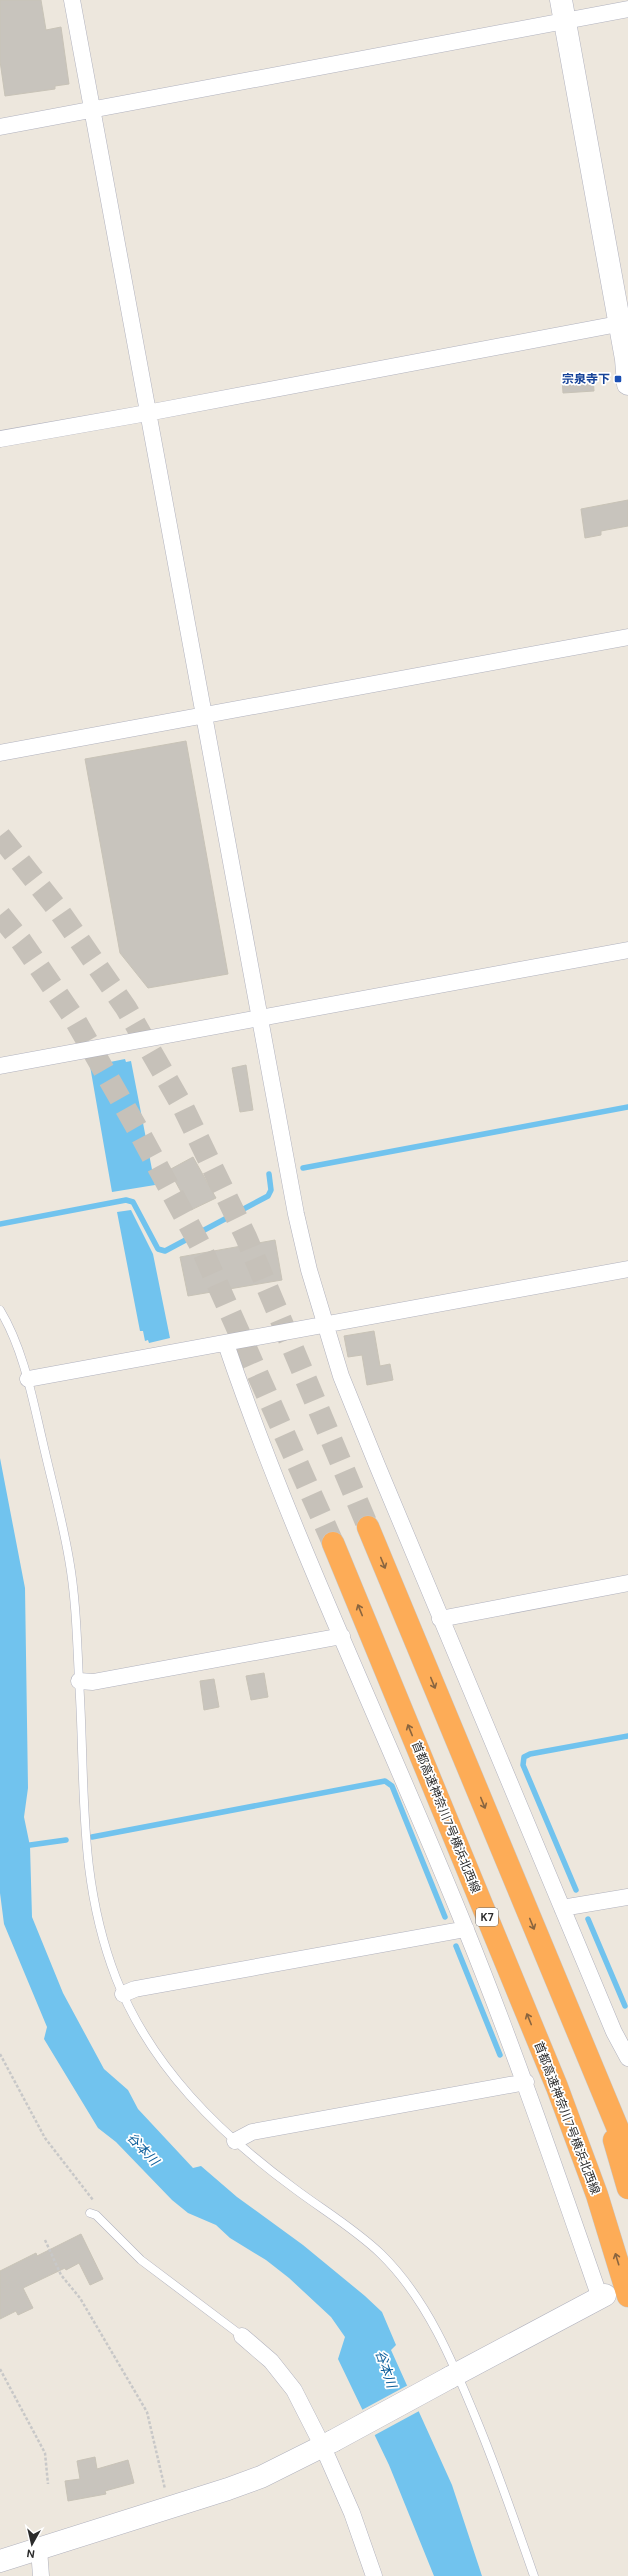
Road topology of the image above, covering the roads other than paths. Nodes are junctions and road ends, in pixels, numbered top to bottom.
1 (72, 0) edge
2 (628, 9) edge
3 (563, 10) edge
4 (94, 110) junction
5 (0, 127) edge
6 (618, 324) junction
7 (627, 355) edge
8 (628, 384) edge
9 (147, 413) junction
10 (0, 439) edge
11 (628, 637) edge
12 (203, 715) junction
13 (0, 753) edge
14 (628, 950) edge
15 (258, 1019) junction
16 (0, 1066) edge
17 (628, 1269) edge
18 (0, 1310) edge
19 (326, 1325) junction
20 (226, 1344) junction
21 (28, 1379) junction
22 (368, 1527) tunnel mouth
23 (333, 1543) tunnel mouth
24 (628, 1583) edge
25 (440, 1618) junction
26 (342, 1636) junction
27 (80, 1681) junction
28 (628, 1897) edge
29 (562, 1908) junction
30 (466, 1929) junction
31 (122, 1994) junction
32 (628, 2058) edge
33 (594, 2071) junction
34 (526, 2082) junction
35 (235, 2141) junction
36 (628, 2153) edge
37 (628, 2188) edge
38 (90, 2213) dead end
39 (603, 2296) joint
40 (628, 2296) edge
41 (242, 2336) joint
42 (453, 2376) junction
43 (328, 2444) junction
44 (40, 2549) junction
45 (0, 2561) edge
46 (41, 2576) edge
47 (374, 2576) edge
48 (534, 2576) edge

1 - 4 street
2 - 3 street
3 - 4 street
3 - 6 street
4 - 5 street
4 - 9 street
6 - 7 street
6 - 9 street
7 - 8 street
9 - 10 street
9 - 12 street
11 - 12 street
12 - 13 street
12 - 15 street
14 - 15 street
15 - 16 street
15 - 19 street
17 - 19 street
18 - 21 lane
19 - 20 street
19 - 25 street
20 - 21 street
20 - 26 street
21 - 27 lane
22 -> 33 highway
40 -> 23 highway, 首都高速神奈川7号横浜北西線 / K7
24 - 25 street
25 - 29 street
26 - 27 street
26 - 30 street
27 - 31 lane
28 - 29 street
29 - 32 street
30 - 31 street
30 - 34 street
31 - 35 lane
33 - 36 highway
33 - 37 highway
34 - 35 street
34 - 39 street
35 - 42 lane
38 - 41 lane
39 - 42 street
41 - 43 street
42 - 43 street, bridge
42 - 48 lane
43 - 44 street
43 - 47 street
44 - 45 street
44 - 46 street

